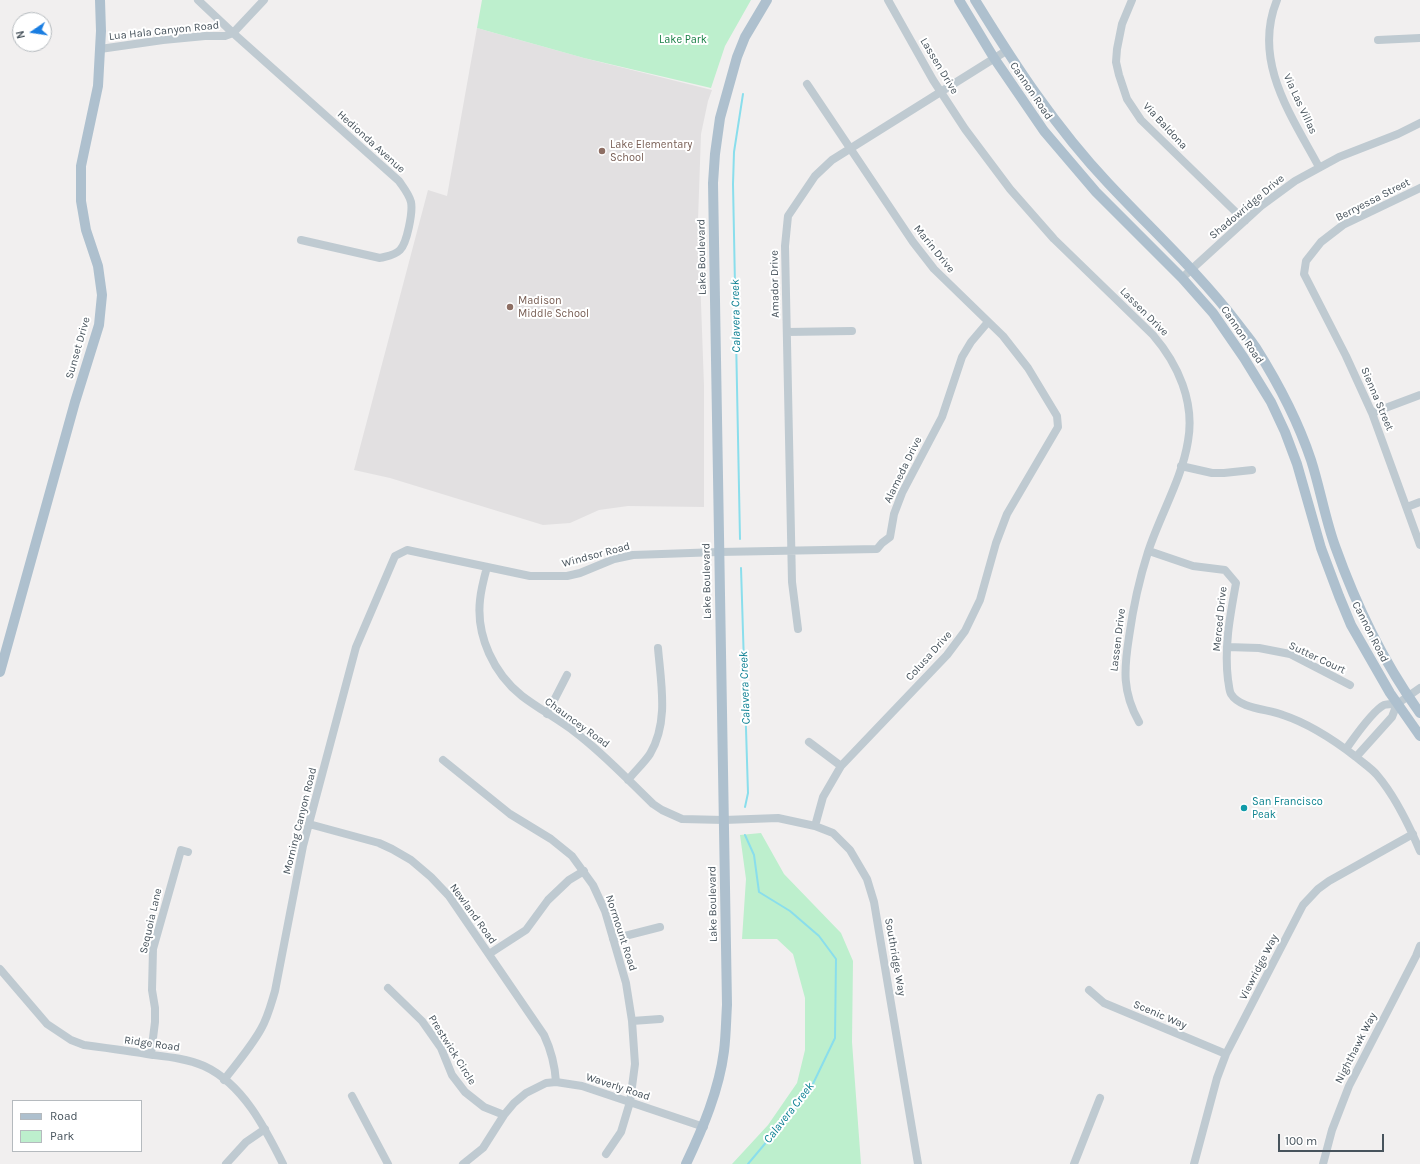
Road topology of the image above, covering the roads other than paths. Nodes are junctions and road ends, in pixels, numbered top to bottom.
1 (100, 0) edge
2 (198, 0) edge
3 (264, 0) edge
4 (767, 0) edge
5 (888, 0) edge
6 (959, 0) edge
7 (976, 0) edge
8 (1132, 0) edge
9 (1277, 0) edge
10 (233, 34) junction
11 (1420, 38) edge
12 (1378, 40) dead end
13 (100, 49) junction
14 (1006, 51) junction
15 (994, 58) junction
16 (807, 84) dead end
17 (942, 92) junction
18 (1420, 123) edge
19 (851, 149) junction
20 (1319, 168) junction
21 (1420, 188) edge
22 (1245, 222) junction
23 (301, 240) dead end
24 (1305, 266) joint
25 (1192, 269) junction
26 (1182, 278) junction
27 (988, 322) junction
28 (852, 331) dead end
29 (787, 332) junction
30 (1420, 395) edge
31 (1372, 413) junction
32 (1057, 416) joint
33 (1181, 466) junction
34 (1252, 470) dead end
35 (1420, 502) edge
36 (1407, 507) junction
37 (1420, 545) edge
38 (791, 551) junction
39 (1149, 551) junction
40 (719, 552) junction
41 (391, 562) joint
42 (487, 567) junction
43 (798, 629) dead end
44 (1227, 647) junction
45 (658, 648) dead end
46 (0, 672) edge
47 (567, 675) dead end
48 (1350, 685) dead end
49 (1420, 688) edge
50 (1407, 696) junction
51 (1397, 704) junction
52 (1420, 713) edge
53 (547, 714) junction
54 (1139, 722) dead end
55 (1420, 736) edge
56 (808, 742) dead end
57 (1346, 749) junction
58 (1356, 757) junction
59 (443, 760) dead end
60 (841, 766) junction
61 (628, 780) junction
62 (766, 818) joint
63 (724, 820) junction
64 (309, 824) junction
65 (815, 826) junction
66 (1413, 834) junction
67 (1420, 851) edge
68 (188, 852) dead end
69 (584, 872) junction
70 (660, 927) dead end
71 (613, 939) junction
72 (1420, 946) edge
73 (489, 954) junction
74 (0, 969) edge
75 (388, 988) dead end
76 (1089, 990) dead end
77 (660, 1019) dead end
78 (632, 1021) junction
79 (151, 1054) junction
80 (1226, 1054) junction
81 (224, 1080) junction
82 (556, 1082) junction
83 (352, 1096) dead end
84 (1100, 1098) dead end
85 (630, 1102) junction
86 (504, 1115) junction
87 (704, 1127) junction
88 (265, 1129) junction
89 (606, 1154) dead end
90 (226, 1164) edge
91 (283, 1164) edge
92 (388, 1164) edge
93 (462, 1164) edge
94 (686, 1164) edge
95 (918, 1164) edge
96 (1074, 1164) edge
97 (1194, 1164) edge
98 (1323, 1164) edge

1 - 13 main road, Sunset Drive
2 - 10 street, Hedionda Avenue
3 - 10 street, Lua Hala Canyon Road
4 - 40 main road, Lake Boulevard
5 - 17 street, Lassen Drive
6 - 15 main road, Cannon Road
7 - 14 main road, Cannon Road
8 - 22 street, Via Baldona
9 - 20 street, Via Las Villas
10 - 13 street, Lua Hala Canyon Road
10 - 23 street, Hedionda Avenue
11 - 12 street
13 - 46 main road, Sunset Drive
14 - 15 street, Amador Drive
14 - 25 main road, Cannon Road
15 - 17 street, Amador Drive
15 - 26 main road, Cannon Road
16 - 19 street, Marin Drive
17 - 19 street, Amador Drive
17 - 33 street, Lassen Drive
18 - 20 street, Shadowridge Drive
19 - 27 street, Marin Drive
19 - 29 street, Amador Drive
20 - 22 street, Shadowridge Drive
21 - 24 street, Berryessa Street
22 - 25 street, Shadowridge Drive
24 - 31 street, Sienna Street
25 - 26 street, Shadowridge Drive
25 - 50 main road, Cannon Road
26 - 51 main road, Cannon Road
27 - 32 street, Marin Drive
27 - 38 street, Alameda Drive
28 - 29 street
29 - 38 street, Amador Drive
30 - 31 street
31 - 36 street, Sienna Street
32 - 60 street, Colusa Drive
33 - 34 street
33 - 39 street, Lassen Drive
35 - 36 street
36 - 37 street, Sienna Street
38 - 40 street, Alameda Drive
38 - 43 street, Amador Drive
39 - 44 street, Merced Drive
39 - 54 street, Lassen Drive
40 - 42 street, Windsor Road
40 - 63 main road, Lake Boulevard
41 - 42 street, Windsor Road
41 - 64 street, Morning Canyon Road
42 - 53 street, Chauncey Road
44 - 48 street, Sutter Court
44 - 57 street, Merced Drive
45 - 61 street
47 - 53 street
49 - 50 street
50 - 51 street
50 - 52 main road, Cannon Road
51 - 55 main road, Cannon Road
51 - 57 street
51 - 58 street
53 - 61 street, Chauncey Road
56 - 60 street
57 - 58 street, Merced Drive
58 - 66 street, Merced Drive
59 - 69 street, Normount Road
60 - 65 street, Colusa Drive
61 - 63 street, Chauncey Road
62 - 63 street, Chauncey Road
62 - 65 street, Southridge Way
63 - 87 main road, Lake Boulevard
64 - 73 street, Newland Road
64 - 81 street, Morning Canyon Road
65 - 95 street, Southridge Way
66 - 67 street
66 - 80 street, Viewridge Way
68 - 79 street, Sequoia Lane
69 - 71 street, Normount Road
69 - 73 street
70 - 71 street
71 - 78 street, Normount Road
72 - 98 street, Nighthawk Way
73 - 82 street, Newland Road
74 - 79 street, Ridge Road
75 - 86 street, Prestwick Circle
76 - 80 street, Scenic Way
77 - 78 street
78 - 85 street, Normount Road
79 - 81 street, Ridge Road
80 - 97 street, Viewridge Way
81 - 88 street, Ridge Road
82 - 85 street, Waverly Road
82 - 86 street, Waverly Road
83 - 92 street
84 - 96 street
85 - 87 street, Waverly Road
85 - 89 street, Normount Road
86 - 93 street, Waverly Road
87 - 94 main road, Lake Boulevard
88 - 90 street
88 - 91 street, Ridge Road

